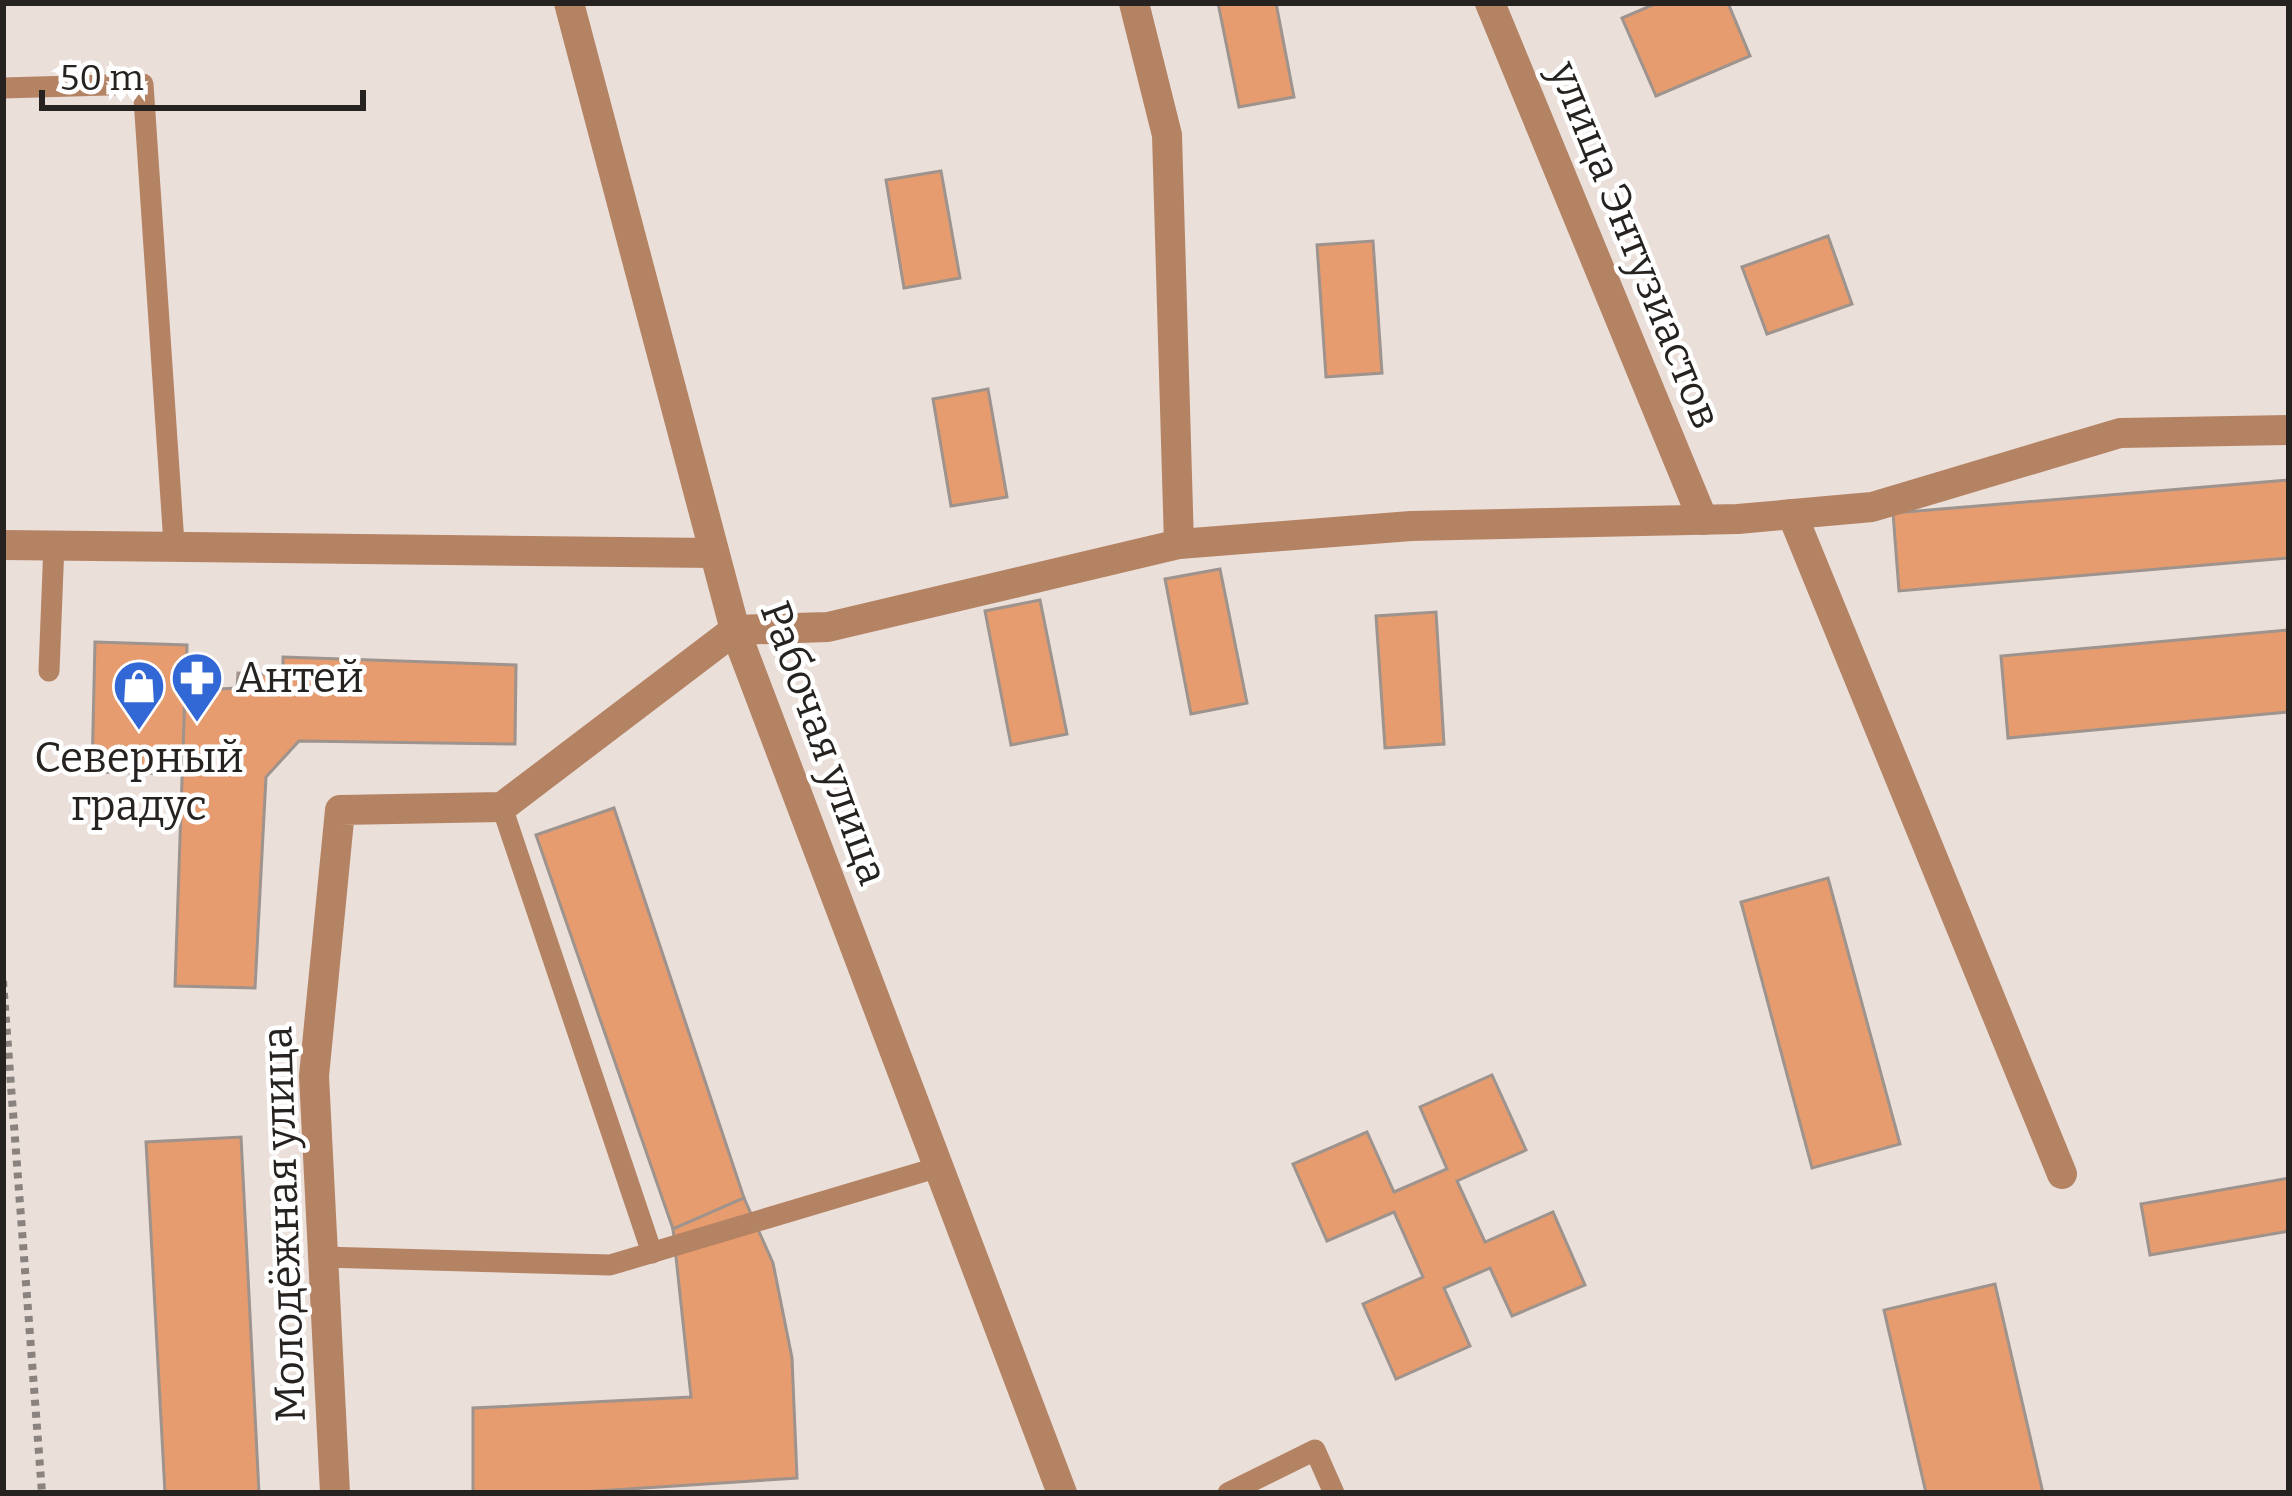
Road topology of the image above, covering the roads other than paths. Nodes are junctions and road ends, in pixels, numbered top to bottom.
1 (569, 3) edge
2 (1134, 3) edge
3 (1490, 3) edge
4 (3, 88) edge
5 (2289, 430) edge
6 (1792, 514) junction
7 (1702, 520) junction
8 (54, 544) junction
9 (174, 544) junction
10 (1179, 544) junction
11 (3, 545) edge
12 (714, 553) junction
13 (735, 630) junction
14 (50, 671) dead end
15 (502, 806) junction
16 (939, 1167) junction
17 (2062, 1174) dead end
18 (652, 1253) junction
19 (323, 1257) junction
20 (335, 1493) edge
21 (1062, 1493) edge
22 (1228, 1493) edge
23 (1334, 1493) edge

1 - 12 street, Рабочая улица
2 - 10 street
3 - 7 street, улица Энтузиастов
4 - 9 lane
5 - 6 street
6 - 7 street
6 - 17 street
7 - 10 street
8 - 9 street
8 - 11 street
8 - 14 lane
9 - 12 street
10 - 13 street
12 - 13 street, Рабочая улица
13 - 15 street
13 - 16 street, Рабочая улица
15 - 18 lane
15 - 19 street, Молодёжная улица
16 - 18 lane
16 - 21 street, Рабочая улица
18 - 19 lane
19 - 20 street, Молодёжная улица
22 - 23 lane

